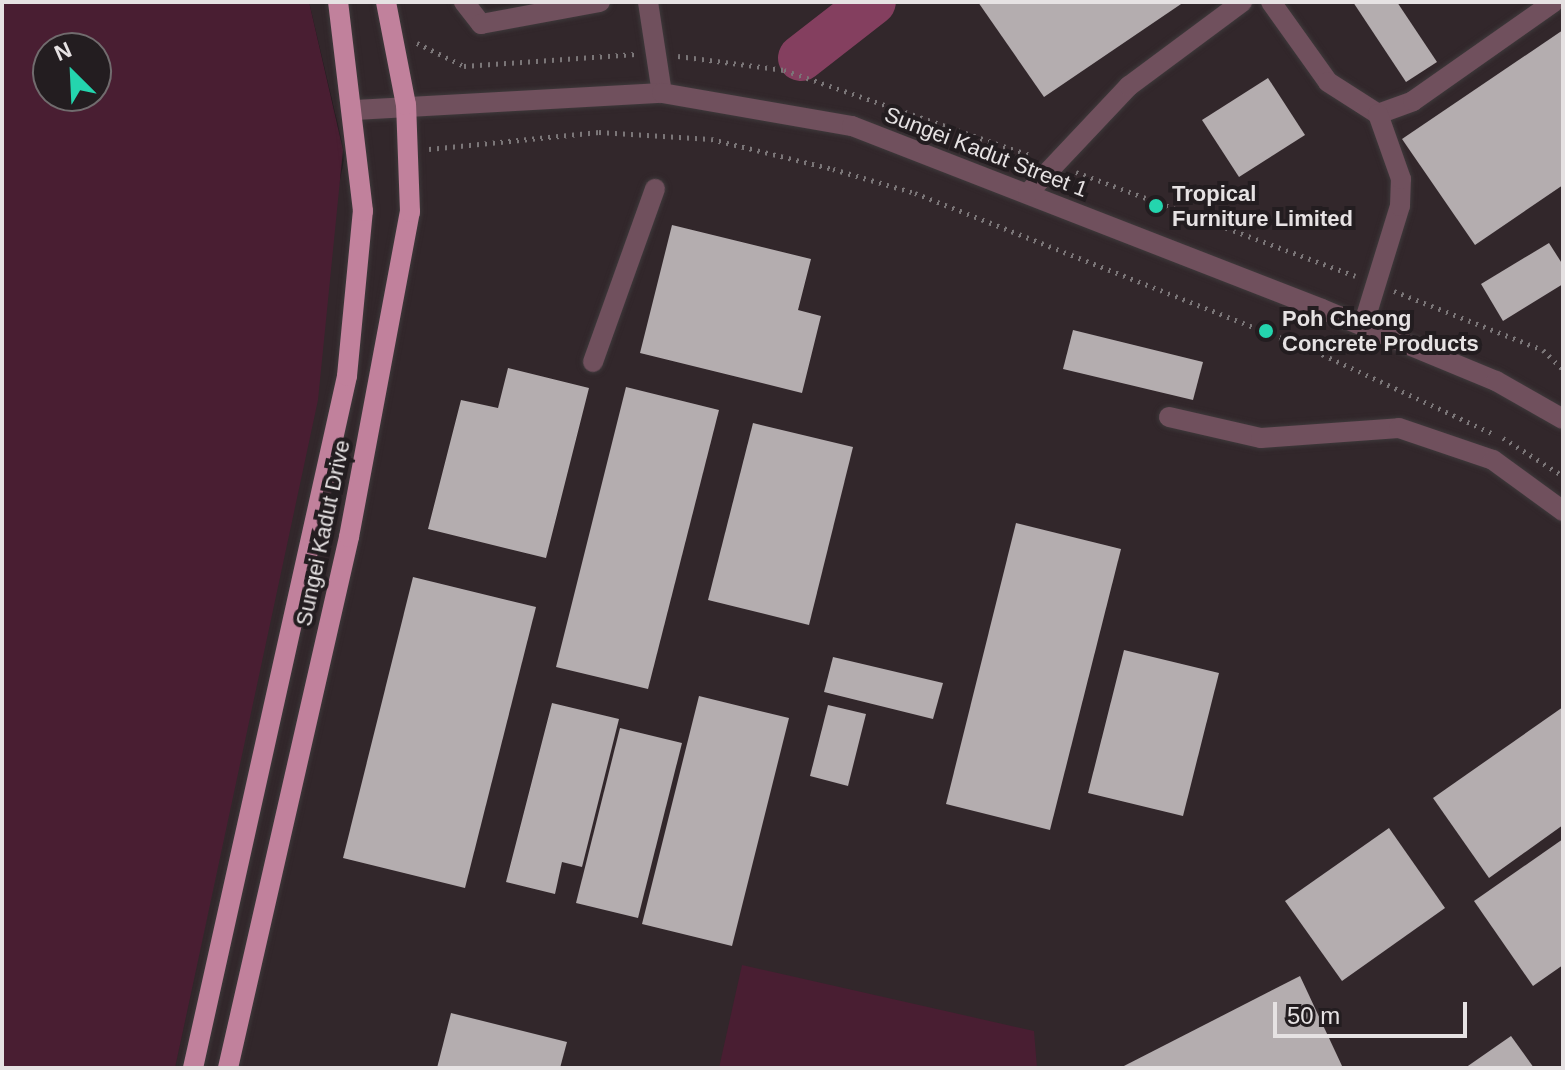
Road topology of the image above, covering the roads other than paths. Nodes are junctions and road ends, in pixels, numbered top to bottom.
1 (338, 2) edge
2 (386, 2) edge
3 (464, 2) edge
4 (600, 2) edge
5 (648, 2) edge
6 (1242, 2) edge
7 (1271, 2) edge
8 (1554, 2) edge
9 (662, 93) junction
10 (406, 105) junction
11 (355, 110) junction
12 (1378, 114) junction
13 (655, 189) dead end
14 (1028, 193) junction
15 (1363, 326) junction
16 (593, 362) dead end
17 (1169, 417) dead end
18 (1563, 419) edge
19 (1563, 511) edge
20 (193, 1068) edge
21 (228, 1068) edge

1 - 11 main road, Sungei Kadut Drive
2 - 10 main road, Sungei Kadut Drive
3 - 4 street
5 - 9 street
6 - 14 street
7 - 12 street
8 - 12 street
9 - 10 street, Sungei Kadut Street 1
9 - 14 street, Sungei Kadut Street 1
10 - 11 street, Sungei Kadut Street 1
10 - 21 main road, Sungei Kadut Drive
11 - 20 main road, Sungei Kadut Drive
12 - 15 street
13 - 16 street
14 - 15 street, Sungei Kadut Street 1
15 - 18 street, Sungei Kadut Street 1
17 - 19 street

